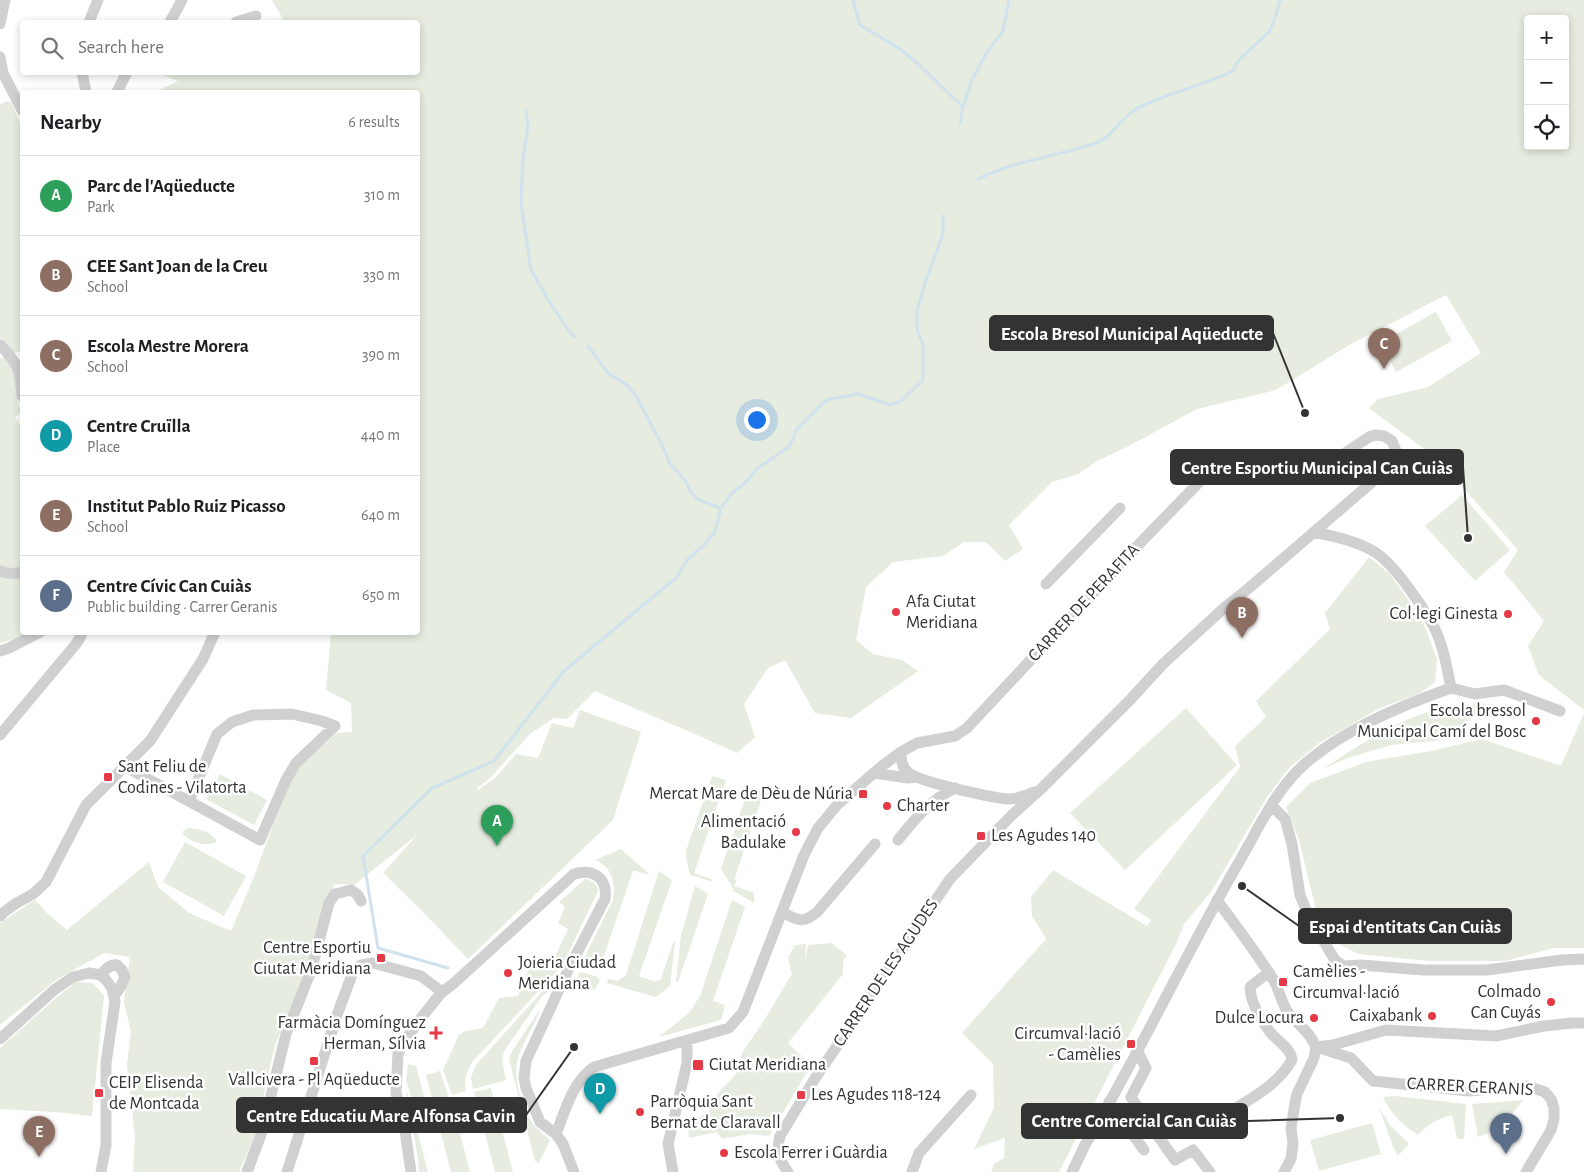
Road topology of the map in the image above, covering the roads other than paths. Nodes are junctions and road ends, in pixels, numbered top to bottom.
1 (5, 0) edge
2 (98, 0) edge
3 (182, 0) edge
4 (256, 16) dead end
5 (90, 20) edge
6 (171, 20) edge
7 (243, 20) edge
8 (0, 24) edge
9 (0, 57) edge
10 (83, 75) edge
11 (126, 75) edge
12 (86, 90) edge
13 (118, 90) edge
14 (20, 106) edge
15 (0, 345) edge
16 (20, 374) edge
17 (1120, 508) dead end
18 (1314, 532) junction
19 (0, 571) edge
20 (20, 573) edge
21 (1046, 584) dead end
22 (34, 635) edge
23 (81, 635) edge
24 (214, 635) edge
25 (0, 651) edge
26 (1451, 688) junction
27 (1560, 711) dead end
28 (0, 734) edge
29 (901, 752) junction
30 (126, 767) junction
31 (874, 773) junction
32 (916, 777) junction
33 (955, 788) junction
34 (1041, 789) junction
35 (998, 797) junction
36 (189, 801) junction
37 (1272, 806) junction
38 (1012, 814) junction
39 (898, 840) dead end
40 (875, 844) dead end
41 (1218, 900) junction
42 (361, 901) dead end
43 (782, 912) junction
44 (0, 916) edge
45 (1584, 959) edge
46 (1268, 973) junction
47 (101, 975) junction
48 (442, 992) junction
49 (114, 995) junction
50 (1584, 1023) edge
51 (0, 1039) edge
52 (688, 1040) junction
53 (1316, 1046) junction
54 (1137, 1050) junction
55 (971, 1095) dead end
56 (1109, 1102) junction
57 (1233, 1110) dead end
58 (556, 1134) junction
59 (1144, 1150) dead end
60 (101, 1172) edge
61 (247, 1172) edge
62 (287, 1172) edge
63 (411, 1172) edge
64 (574, 1172) edge
65 (673, 1172) edge
66 (788, 1172) edge
67 (912, 1172) edge
68 (1072, 1172) edge
69 (1210, 1172) edge
70 (1284, 1172) edge
71 (1526, 1172) edge

1 - 8 street
2 - 5 street
3 - 6 street
4 - 7 street
9 - 14 street
10 - 12 street
11 - 13 street
15 - 16 street
17 - 21 street
18 - 26 street
18 - 29 street, CARRER DE PERAFITA
18 - 34 street, CARRER DE LES AGUDES
19 - 20 street
22 - 25 street
23 - 28 street
24 - 30 street
26 - 27 street
26 - 37 street
29 - 31 street, CARRER DE PERAFITA
29 - 32 street
30 - 36 street
30 - 44 street
31 - 32 street
31 - 43 street, CARRER DE PERAFITA
32 - 33 street
33 - 35 street
33 - 39 street
34 - 35 street
34 - 38 street, CARRER DE LES AGUDES
35 - 38 street
36 - 36 street
37 - 41 street
37 - 45 street
38 - 66 street, CARRER DE LES AGUDES
40 - 43 street
41 - 46 street
41 - 54 street
42 - 61 street
43 - 52 street, CARRER DE PERAFITA
46 - 53 street
46 - 57 street
47 - 49 street
47 - 49 street
47 - 51 street
48 - 58 street
48 - 62 street
48 - 63 street
49 - 60 street
50 - 53 street
52 - 58 street, CARRER DE PERAFITA
52 - 65 street
53 - 70 street
53 - 71 street, CARRER GERANIS
54 - 56 street
54 - 69 street
55 - 67 street
56 - 59 street
56 - 68 street
58 - 64 street

